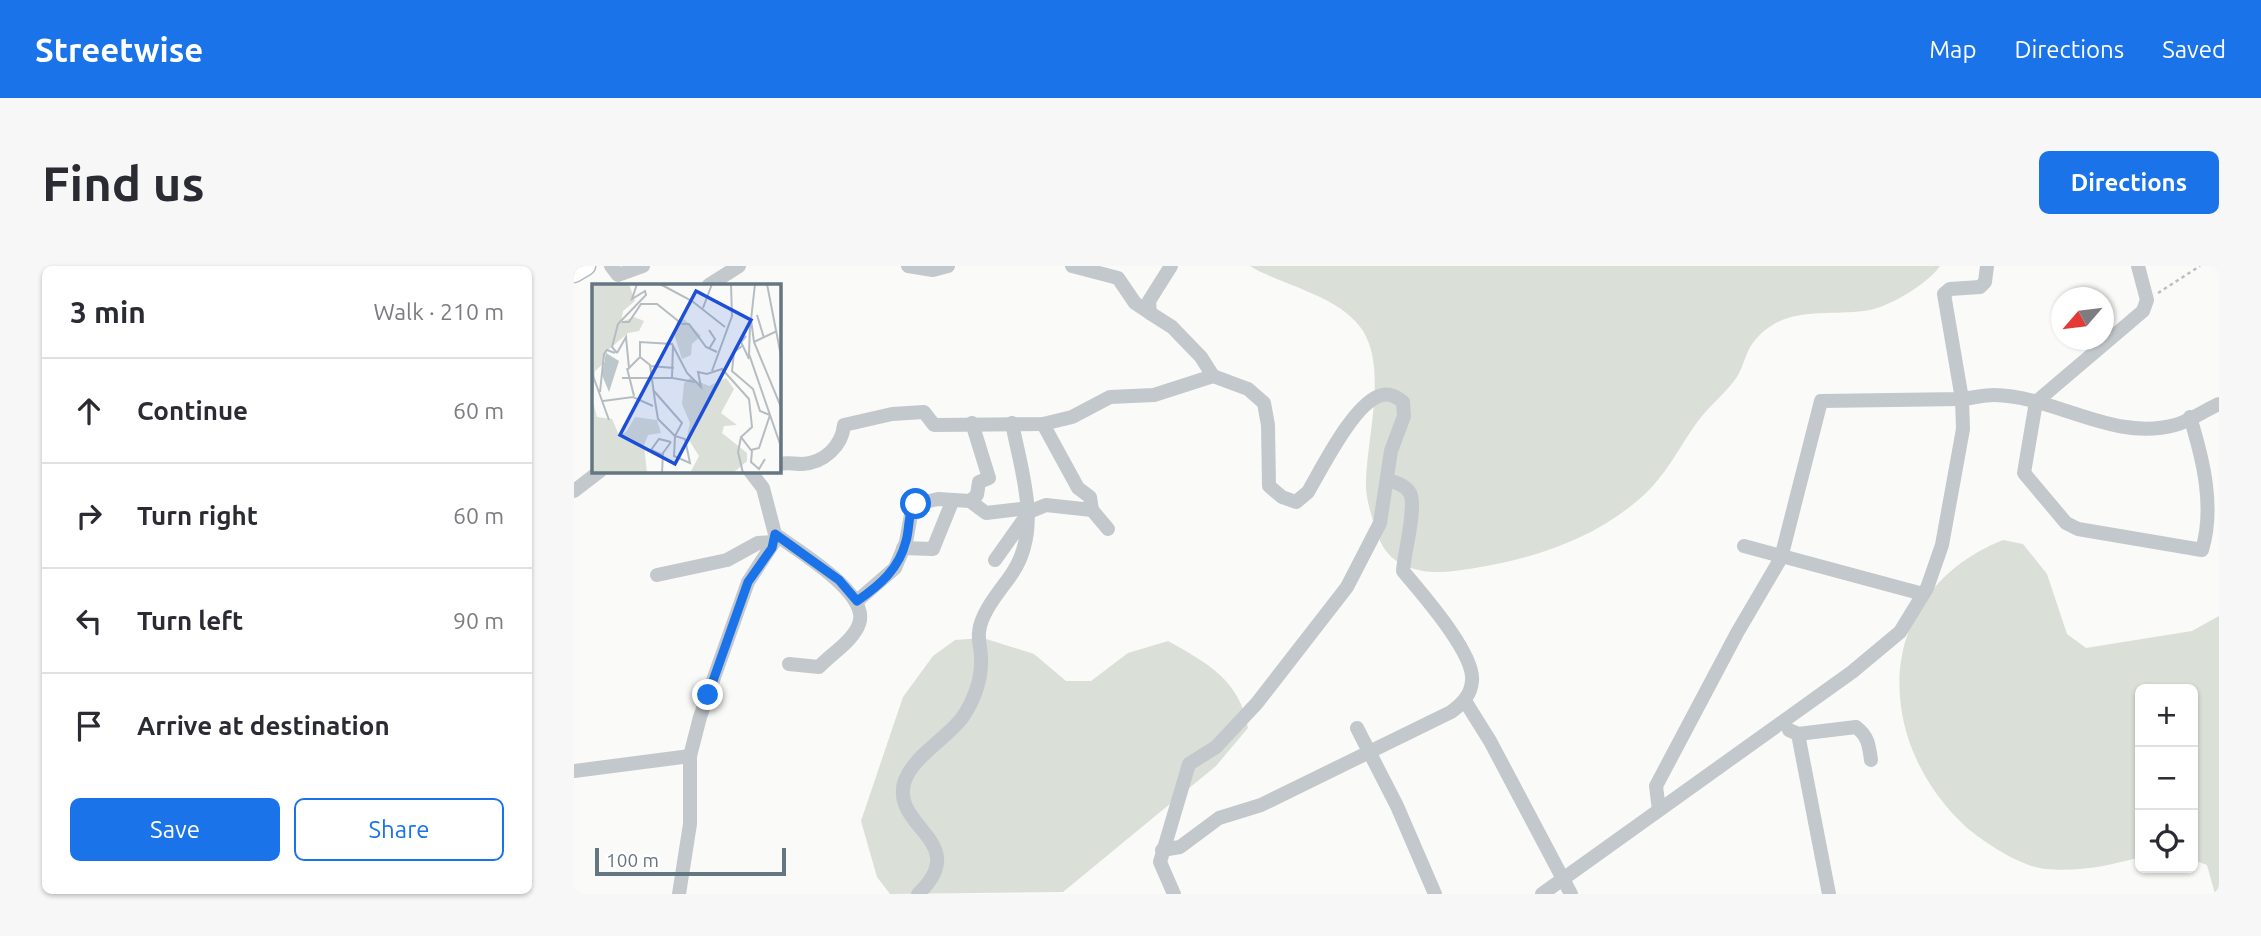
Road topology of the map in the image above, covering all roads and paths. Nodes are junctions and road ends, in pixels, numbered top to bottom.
1 (586, 266) edge
2 (611, 266) edge
3 (643, 266) edge
4 (739, 266) edge
5 (908, 266) edge
6 (948, 266) edge
7 (1072, 266) edge
8 (1171, 266) edge
9 (1987, 266) edge
10 (2138, 266) edge
11 (2200, 266) edge
12 (574, 273) edge
13 (711, 284) edge
14 (2147, 300) junction
15 (1150, 313) junction
16 (1213, 376) junction
17 (1962, 399) junction
18 (2036, 402) junction
19 (2219, 404) edge
20 (2190, 417) junction
21 (972, 423) junction
22 (1012, 423) junction
23 (1043, 425) junction
24 (780, 464) edge
25 (599, 472) edge
26 (755, 472) edge
27 (1387, 480) junction
28 (574, 491) edge
29 (970, 501) junction
30 (952, 502) junction
31 (1029, 510) junction
32 (1091, 510) junction
33 (1108, 529) dead end
34 (774, 538) junction
35 (1744, 546) dead end
36 (904, 548) junction
37 (1781, 558) junction
38 (995, 560) dead end
39 (657, 575) dead end
40 (1923, 594) junction
41 (857, 601) junction
42 (789, 664) dead end
43 (1465, 701) junction
44 (1779, 725) junction
45 (1357, 728) dead end
46 (1798, 734) junction
47 (1368, 752) junction
48 (690, 756) junction
49 (1871, 760) dead end
50 (574, 771) edge
51 (1659, 810) junction
52 (1162, 850) junction
53 (1564, 878) junction
54 (678, 894) edge
55 (918, 894) edge
56 (1174, 894) edge
57 (1436, 894) edge
58 (1542, 894) edge
59 (1571, 894) edge
60 (1829, 894) edge

1 - 12 main road
2 - 3 street
4 - 13 street
5 - 6 street
7 - 15 street
8 - 15 street
9 - 17 street
10 - 14 street
11 - 14 path
14 - 18 street
15 - 16 street
16 - 23 street
16 - 27 street
17 - 18 street
17 - 37 street
17 - 40 street
18 - 20 street
18 - 20 street
19 - 20 street
21 - 22 street
21 - 24 street
21 - 29 street
22 - 23 street
22 - 31 street
23 - 32 street
25 - 28 street
26 - 34 street
27 - 43 street
27 - 52 street
29 - 30 street
29 - 31 street
30 - 36 street
30 - 36 street
31 - 32 street
31 - 38 street
31 - 55 street
32 - 33 street
34 - 39 street
34 - 41 street
34 - 48 street
35 - 37 street
36 - 41 street
37 - 40 street
37 - 51 street
40 - 44 street
41 - 42 street
43 - 47 street
43 - 53 street
44 - 46 street
44 - 51 street
45 - 47 street
46 - 49 street
46 - 60 street
47 - 52 street
47 - 57 street
48 - 50 street
48 - 54 street
51 - 53 street
52 - 56 street
53 - 58 street
53 - 59 street

